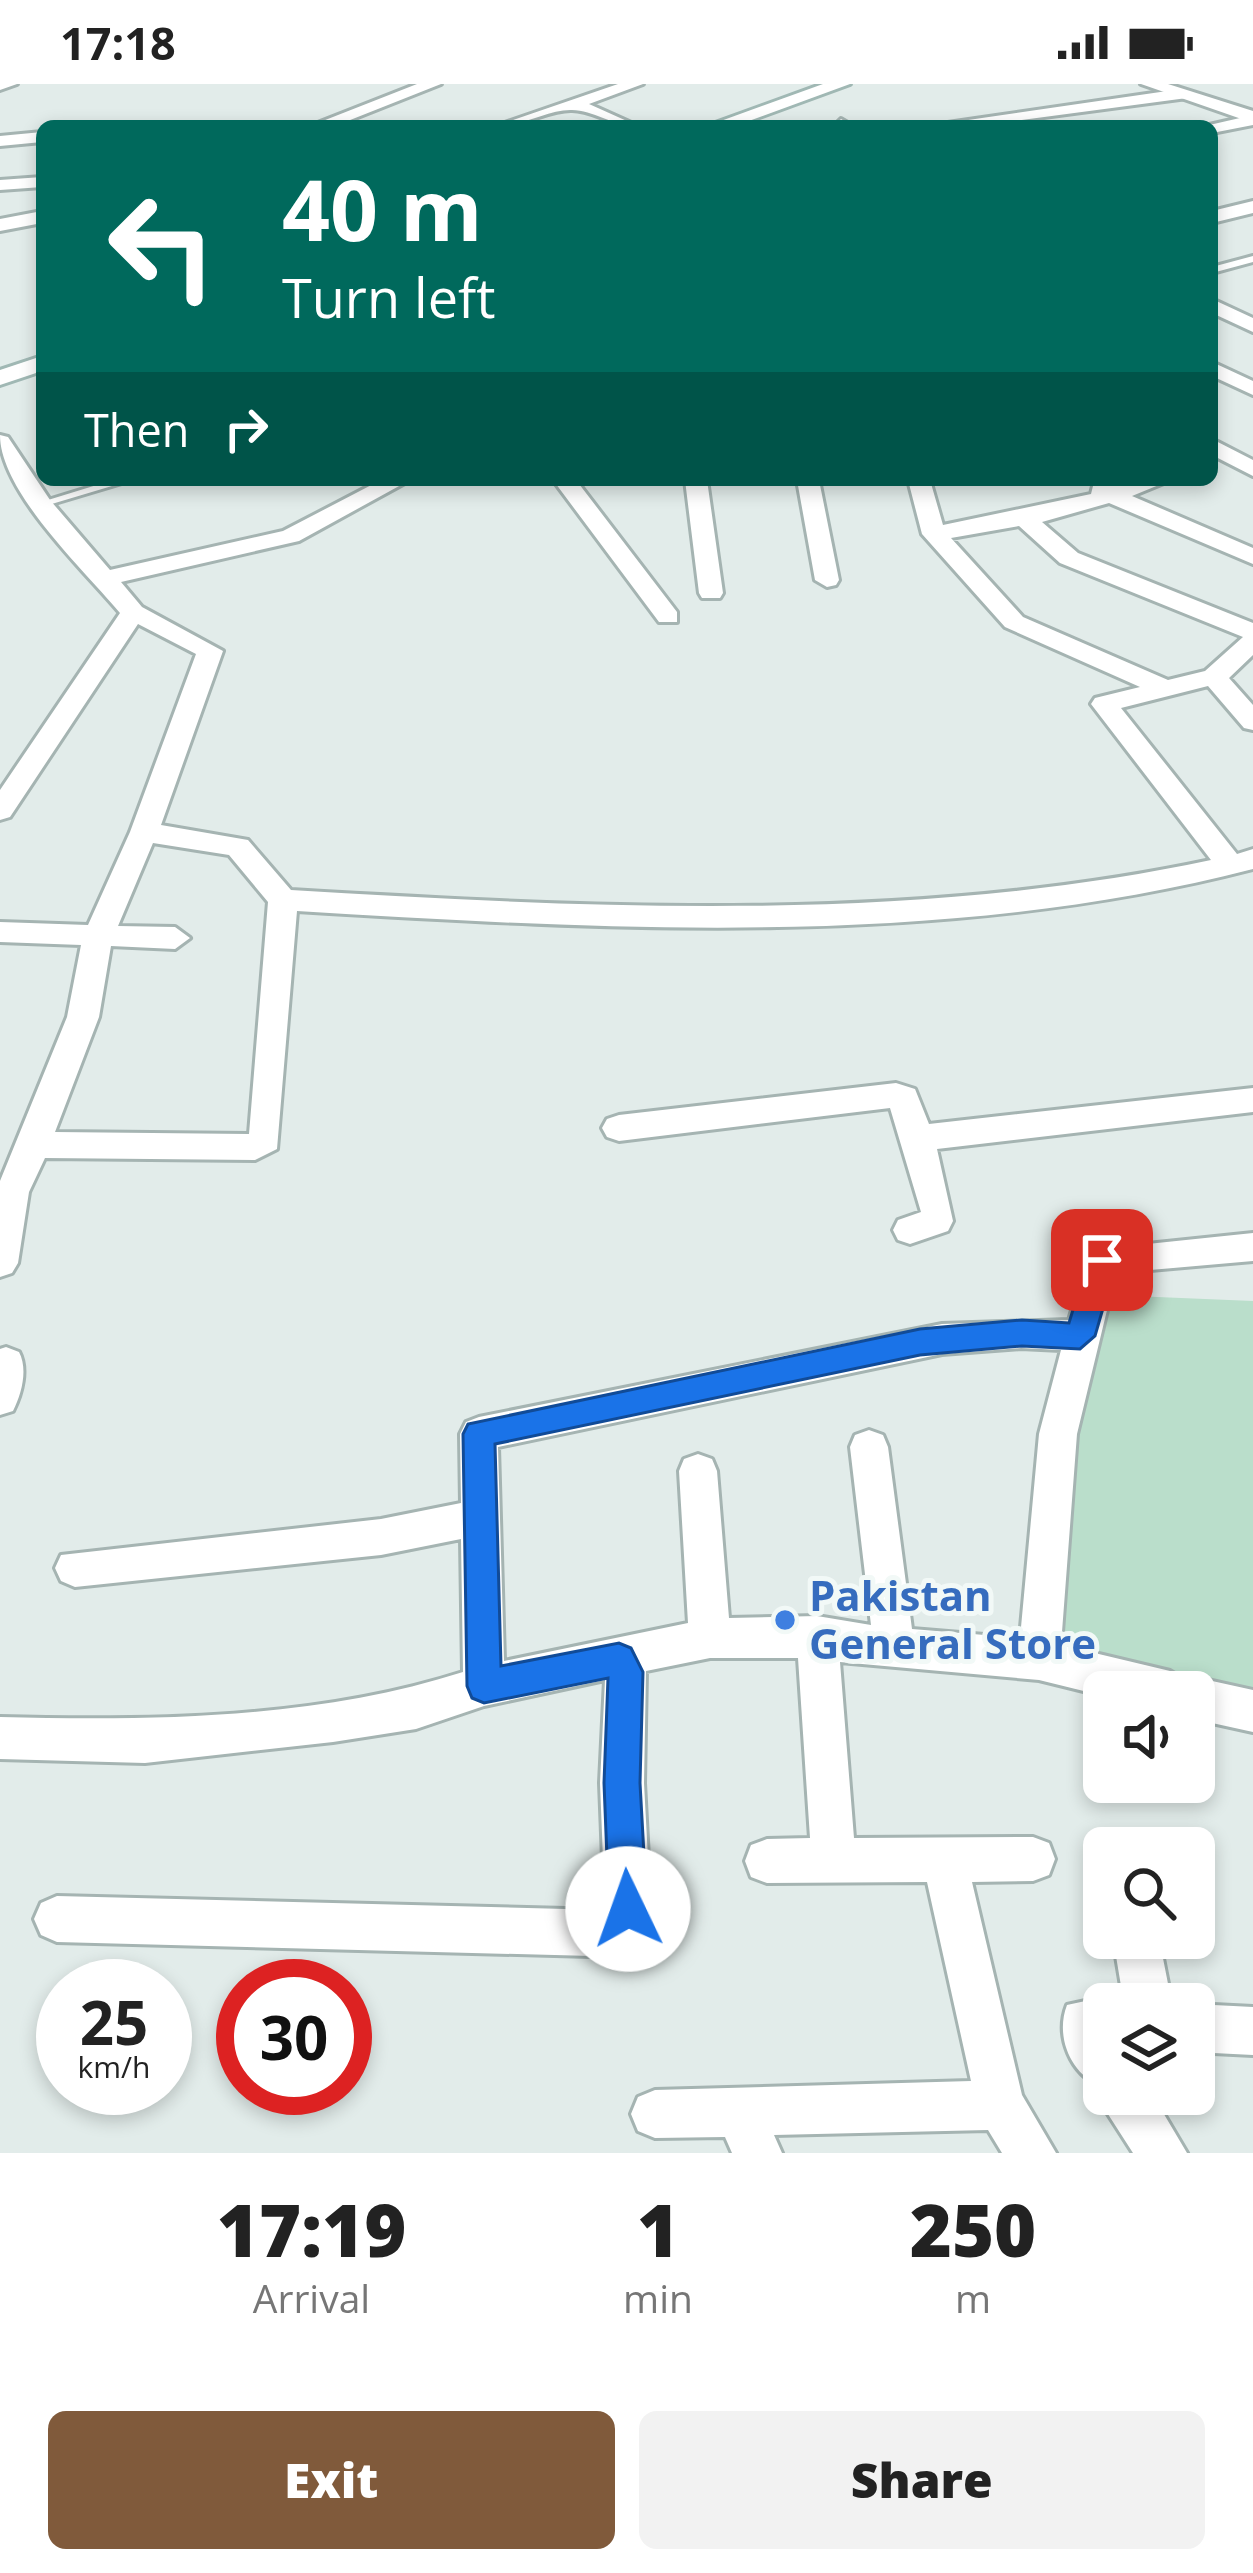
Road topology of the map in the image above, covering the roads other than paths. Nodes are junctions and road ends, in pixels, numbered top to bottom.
1 (9, 84) edge
2 (433, 84) edge
3 (635, 84) edge
4 (841, 84) edge
5 (1150, 84) edge
6 (0, 85) edge
7 (1180, 94) junction
8 (573, 104) junction
9 (1253, 119) edge
10 (335, 120) edge
11 (524, 120) edge
12 (614, 120) edge
13 (734, 120) edge
14 (982, 120) edge
15 (1218, 127) edge
16 (36, 138) edge
17 (0, 141) edge
18 (36, 182) edge
19 (0, 185) edge
20 (1253, 207) edge
21 (1218, 216) edge
22 (36, 218) edge
23 (0, 225) edge
24 (1253, 259) edge
25 (1218, 269) edge
26 (1218, 308) edge
27 (1253, 326) edge
28 (36, 365) edge
29 (1218, 371) edge
30 (0, 378) edge
31 (1253, 389) edge
32 (1253, 439) edge
33 (0, 442) edge
34 (1218, 451) edge
35 (1218, 453) edge
36 (1253, 469) edge
37 (103, 486) edge
38 (331, 486) edge
39 (387, 486) edge
40 (569, 486) edge
41 (697, 486) edge
42 (809, 486) edge
43 (922, 486) edge
44 (1098, 488) edge
45 (41, 503) junction
46 (349, 506) junction
47 (1024, 518) junction
48 (934, 534) junction
49 (1253, 557) edge
50 (102, 579) junction
51 (826, 580) dead end
52 (711, 593) dead end
53 (134, 612) junction
54 (668, 616) dead end
55 (1250, 645) edge
56 (1214, 677) junction
57 (1166, 689) junction
58 (1253, 722) edge
59 (0, 811) edge
60 (144, 832) junction
61 (1242, 862) edge
62 (283, 900) junction
63 (0, 932) edge
64 (98, 936) junction
65 (175, 938) dead end
66 (1253, 1100) edge
67 (619, 1128) dead end
68 (916, 1138) junction
69 (34, 1145) junction
70 (910, 1230) dead end
71 (1253, 1247) edge
72 (0, 1263) edge
73 (1080, 1336) junction
74 (869, 1447) dead end
75 (698, 1471) dead end
76 (482, 1517) junction
77 (75, 1568) dead end
78 (817, 1636) junction
79 (710, 1638) junction
80 (894, 1646) junction
81 (619, 1660) junction
82 (1039, 1660) junction
83 (1084, 1671) edge
84 (484, 1686) junction
85 (1215, 1703) edge
86 (1253, 1711) edge
87 (0, 1738) edge
88 (1033, 1859) dead end
89 (945, 1860) junction
90 (767, 1861) dead end
91 (834, 1861) junction
92 (57, 1919) dead end
93 (1215, 2029) edge
94 (1253, 2030) edge
95 (1000, 2105) junction
96 (655, 2114) dead end
97 (1138, 2115) edge
98 (748, 2133) edge
99 (1031, 2153) edge
100 (1162, 2153) edge

1 - 6 street
2 - 10 street
3 - 8 street
4 - 13 main road
5 - 7 main road
7 - 9 main road
7 - 14 street
8 - 11 street
8 - 12 street
9 - 15 street
16 - 17 street
18 - 19 street
20 - 21 street
22 - 23 street
24 - 25 lane
26 - 27 street
28 - 30 main road
29 - 31 street
32 - 34 street
33 - 45 street
35 - 36 street
37 - 45 lane
38 - 46 street
39 - 46 street
40 - 54 street
41 - 52 street
42 - 51 street
43 - 48 street
44 - 47 street
44 - 49 street
45 - 50 street
46 - 50 street
47 - 48 street
47 - 55 street
48 - 57 street
50 - 53 street
53 - 59 street
53 - 60 street
55 - 56 street
56 - 57 street
56 - 58 street
57 - 61 street
60 - 62 street
60 - 64 street
61 - 62 street
62 - 69 street
63 - 64 street
64 - 65 street
64 - 69 street
66 - 68 street
67 - 68 street
68 - 70 street
69 - 72 street
71 - 73 street
73 - 76 street
73 - 82 street
74 - 80 street
75 - 79 street
76 - 77 street
76 - 84 street
78 - 79 street
78 - 80 street
78 - 91 street
79 - 81 street
80 - 82 street
81 - 84 street
81 - 92 street
82 - 83 street
84 - 87 street
85 - 86 street
88 - 89 street
89 - 91 street
89 - 95 street
90 - 91 street
93 - 94 street
95 - 98 street
95 - 99 street
96 - 98 street
97 - 100 street

